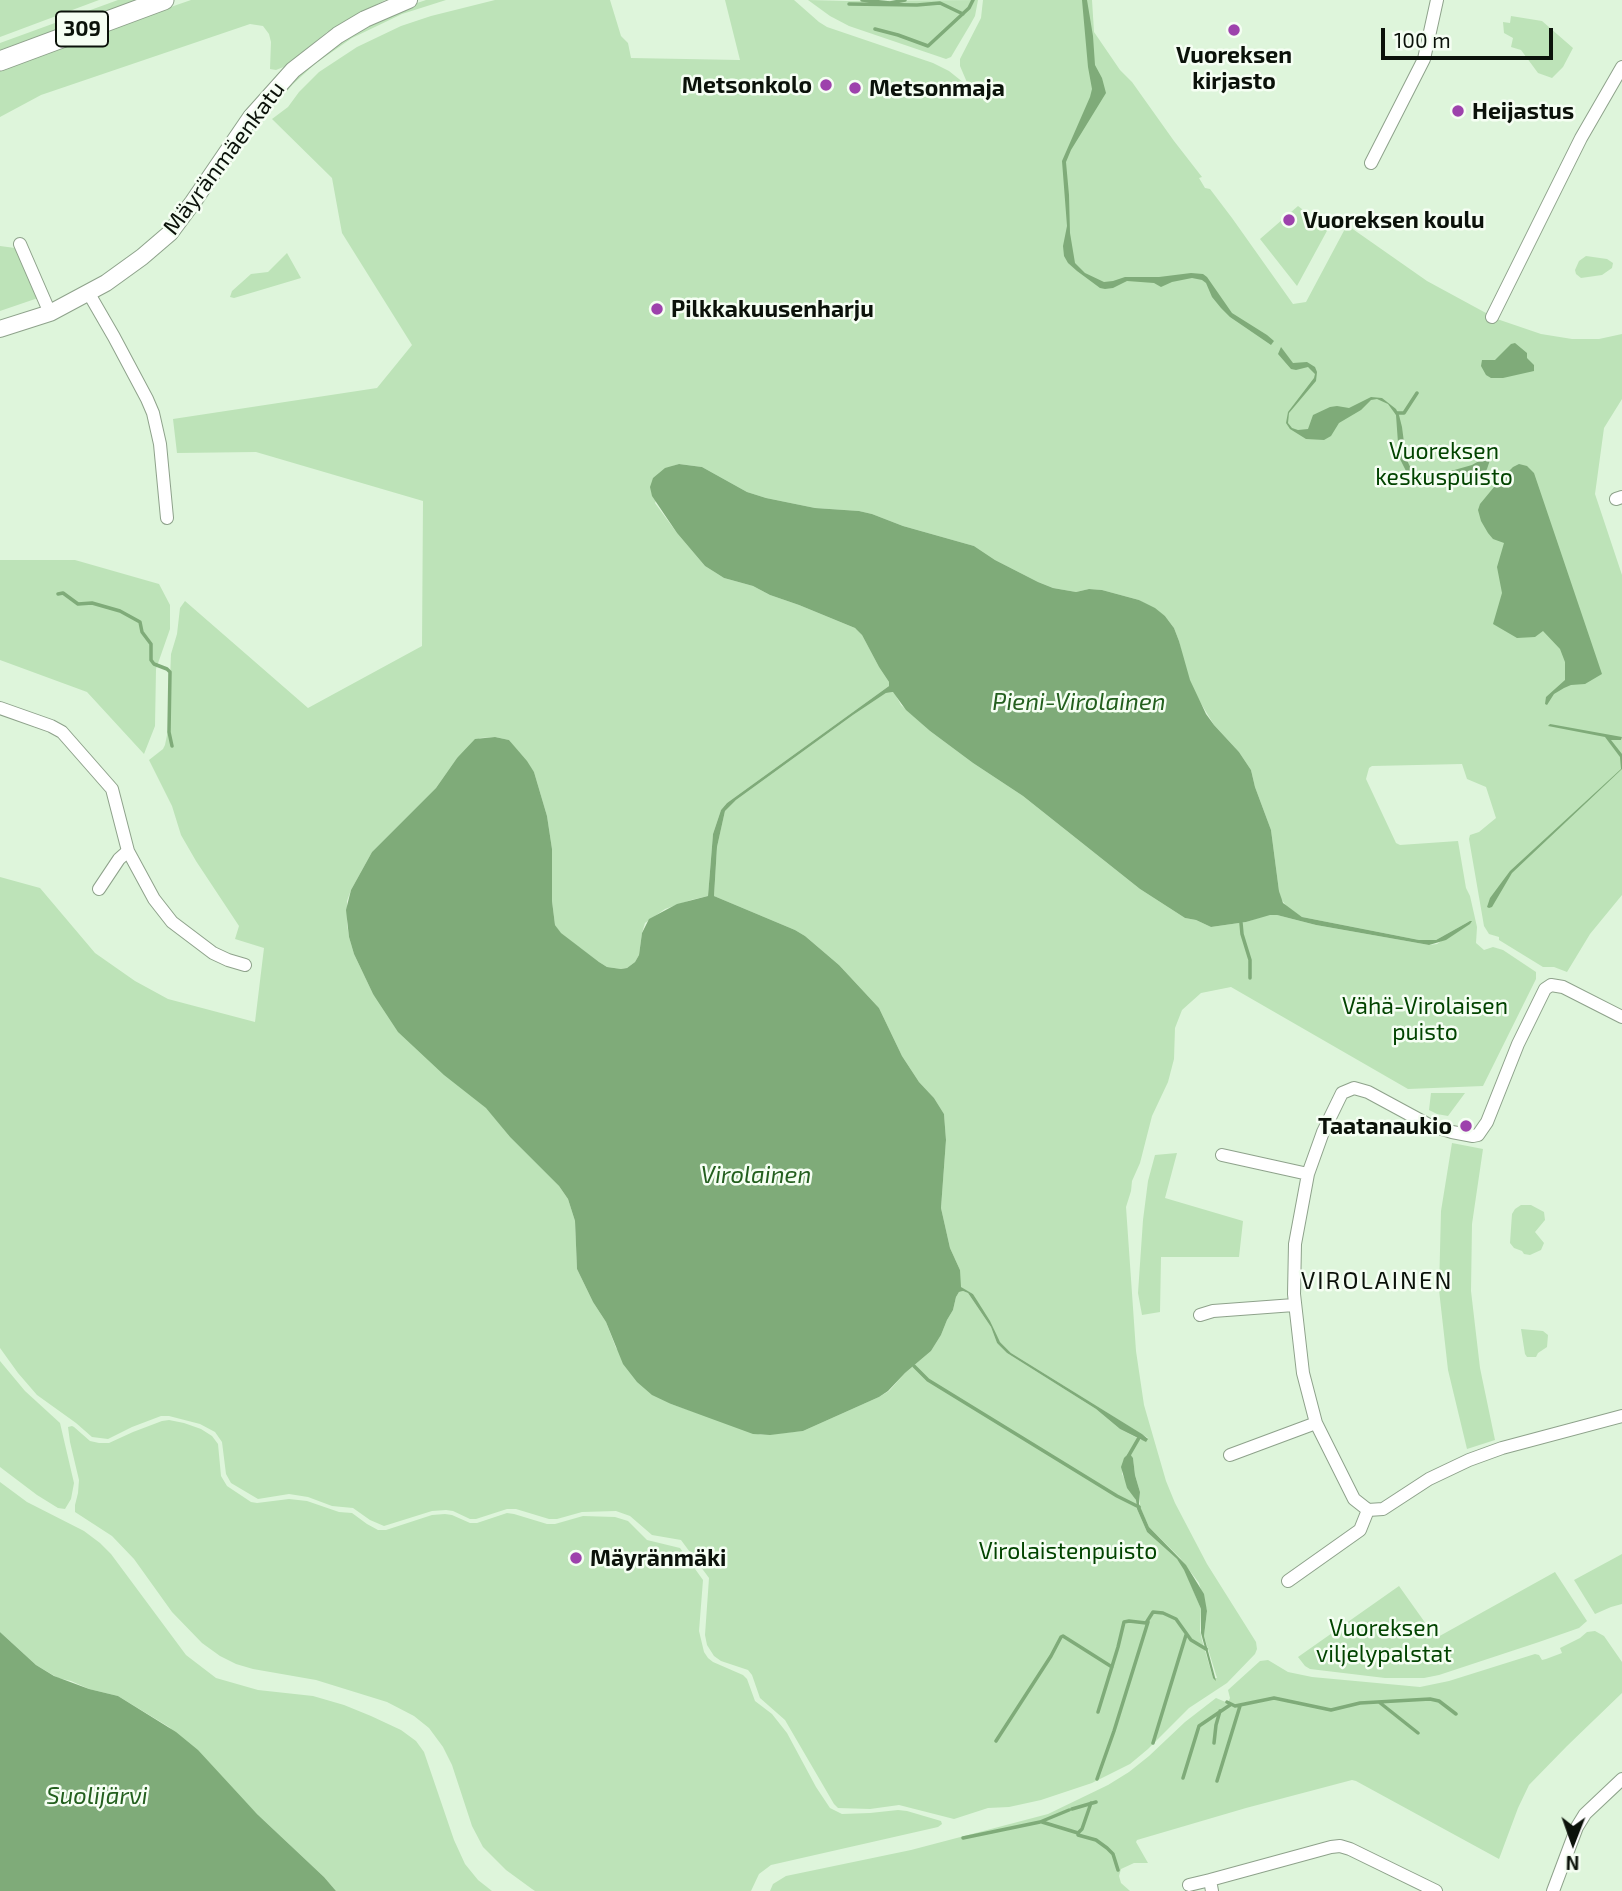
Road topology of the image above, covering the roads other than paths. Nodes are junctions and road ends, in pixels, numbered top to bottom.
1 (164, 0) edge
2 (408, 0) edge
3 (1437, 0) edge
4 (0, 61) edge
5 (1622, 66) edge
6 (1371, 163) dead end
7 (20, 244) dead end
8 (88, 292) junction
9 (50, 313) junction
10 (1492, 317) dead end
11 (0, 328) edge
12 (167, 518) dead end
13 (0, 708) edge
14 (128, 852) junction
15 (99, 889) dead end
16 (245, 965) dead end
17 (1622, 1017) edge
18 (1222, 1155) dead end
19 (1308, 1174) junction
20 (1294, 1305) junction
21 (1200, 1315) dead end
22 (1622, 1416) edge
23 (1316, 1423) junction
24 (1230, 1455) dead end
25 (1368, 1510) junction
26 (1288, 1581) dead end
27 (1622, 1779) edge
28 (1189, 1885) dead end
29 (1211, 1886) edge
30 (1436, 1891) edge
31 (1553, 1891) edge

1 - 4 main road, 309
2 - 8 street, Mäyränmäenkatu
3 - 6 street
5 - 10 street
7 - 9 street
8 - 9 street, Mäyränmäenkatu
8 - 12 street
9 - 11 street, Mäyränmäenkatu
13 - 14 street
14 - 15 street
14 - 16 street
17 - 19 street
18 - 19 street
19 - 20 street
20 - 21 street
20 - 23 street
22 - 25 street
23 - 24 street
23 - 25 street
25 - 26 street
27 - 31 street
28 - 29 street
29 - 30 street

